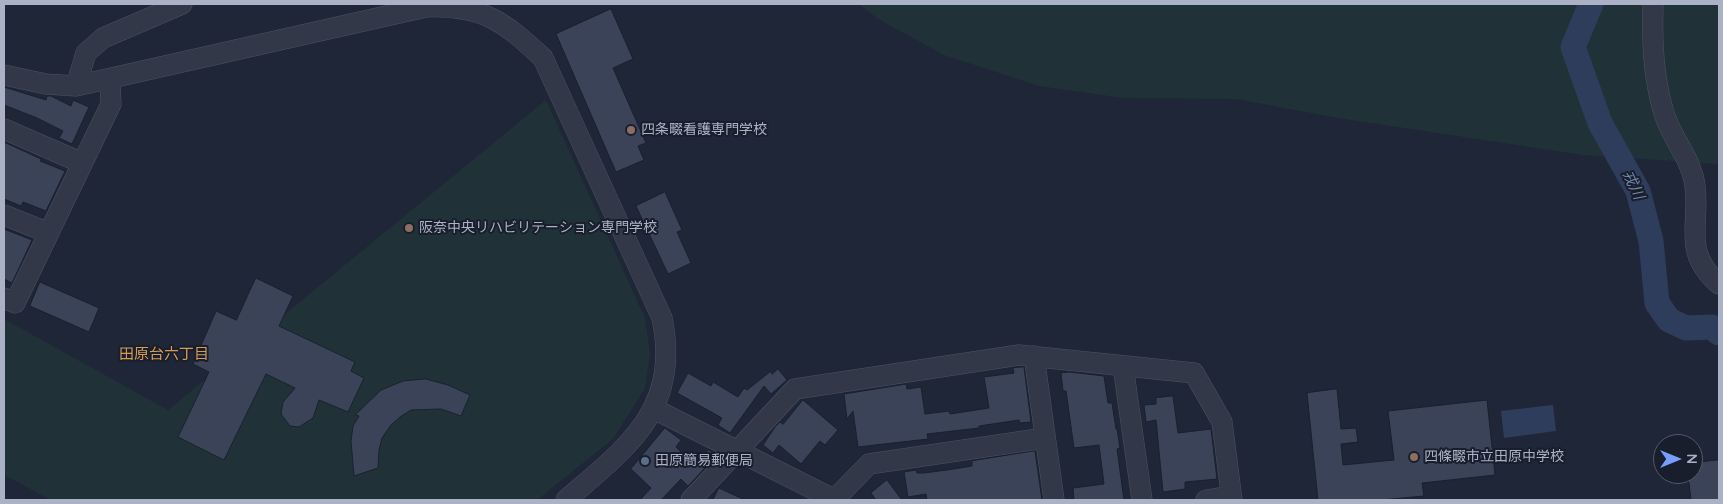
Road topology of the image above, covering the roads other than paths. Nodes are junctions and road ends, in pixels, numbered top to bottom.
1 (182, 4) edge
2 (1653, 4) edge
3 (4, 75) edge
4 (110, 80) junction
5 (76, 86) junction
6 (4, 129) edge
7 (82, 162) junction
8 (4, 214) edge
9 (48, 234) junction
10 (1719, 284) edge
11 (4, 298) edge
12 (1034, 356) junction
13 (1123, 366) junction
14 (654, 409) junction
15 (1045, 438) junction
16 (738, 450) junction
17 (1232, 498) edge
18 (566, 500) edge
19 (691, 500) edge
20 (834, 500) edge
21 (1054, 500) edge
22 (1142, 500) edge
23 (1206, 500) edge

1 - 5 street
2 - 10 street
3 - 5 street
4 - 5 street
4 - 7 street
4 - 14 street
6 - 7 street
7 - 9 street
8 - 9 street
9 - 11 street
12 - 13 street
12 - 15 street
12 - 16 street
13 - 17 street
13 - 22 street
14 - 16 street
14 - 18 street
15 - 20 street
15 - 21 street
16 - 19 street
16 - 20 street
17 - 23 street

